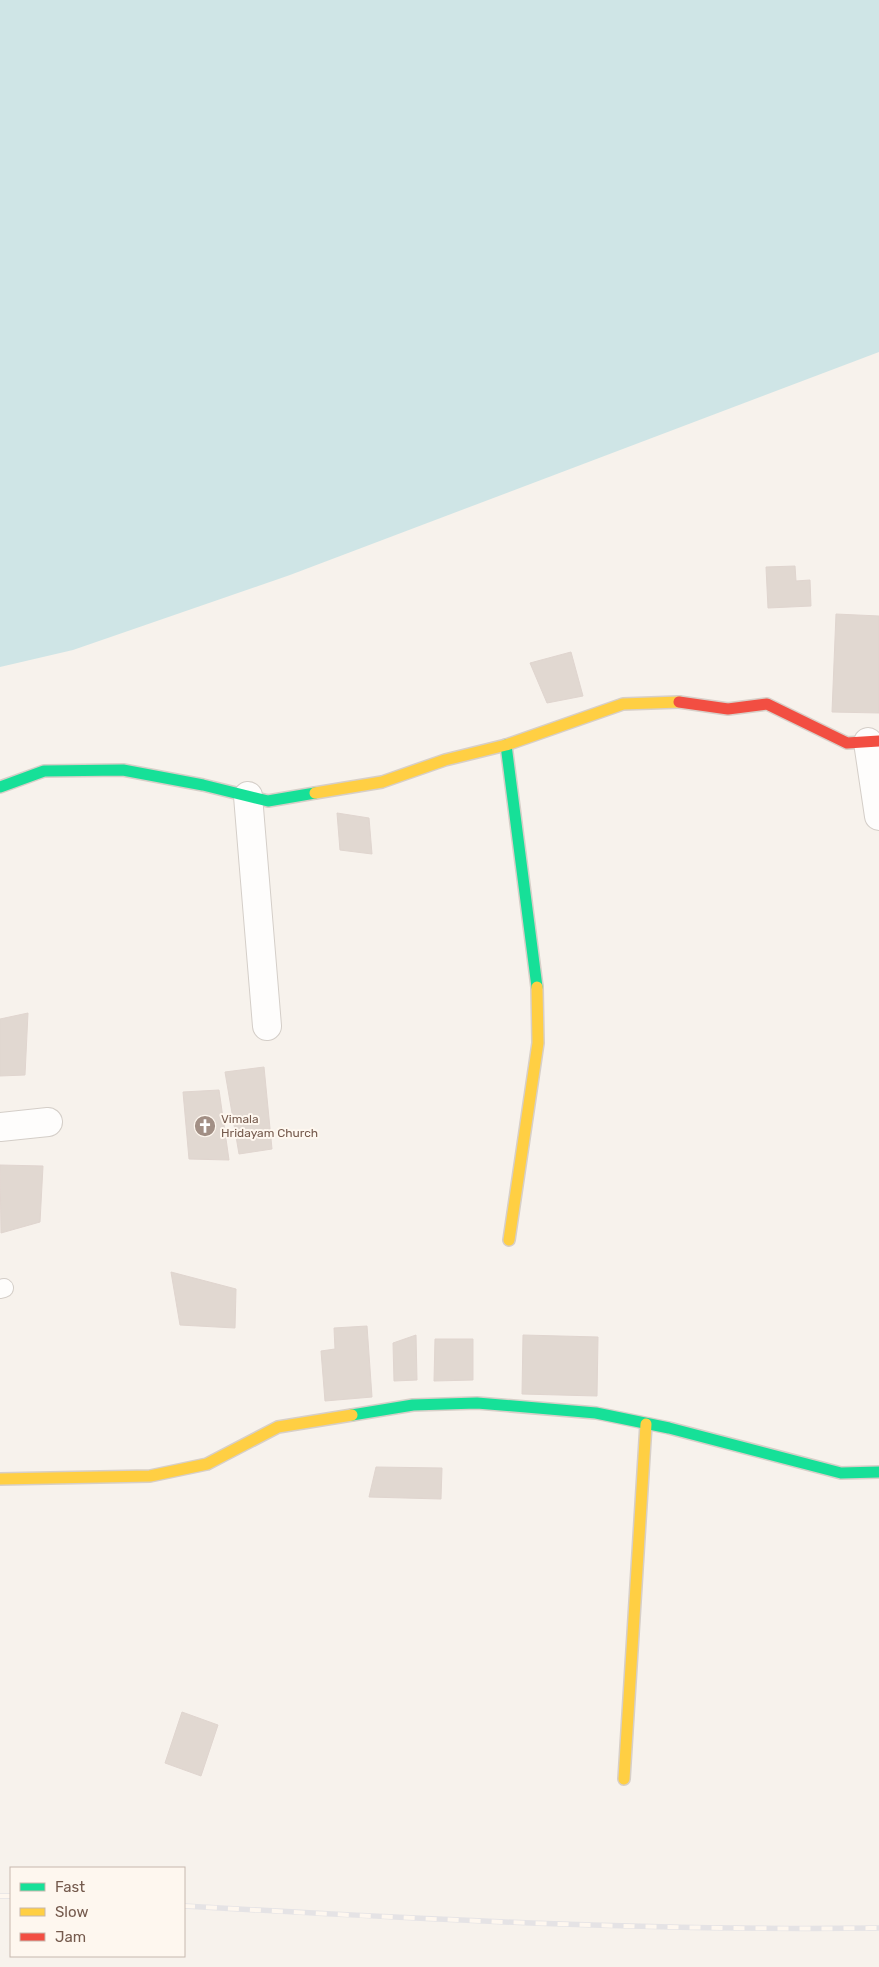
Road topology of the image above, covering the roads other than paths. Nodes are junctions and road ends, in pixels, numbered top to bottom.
1 (874, 742) edge
2 (506, 745) junction
3 (0, 787) edge
4 (248, 796) junction
5 (879, 816) edge
6 (267, 1026) dead end
7 (48, 1122) dead end
8 (0, 1127) edge
9 (509, 1240) dead end
10 (646, 1424) junction
11 (879, 1472) edge
12 (0, 1479) edge
13 (624, 1779) dead end

1 - 2 street
1 - 5 street
2 - 4 street
2 - 9 street
3 - 4 street
4 - 6 street
7 - 8 street
10 - 11 street
10 - 12 street
10 - 13 street

